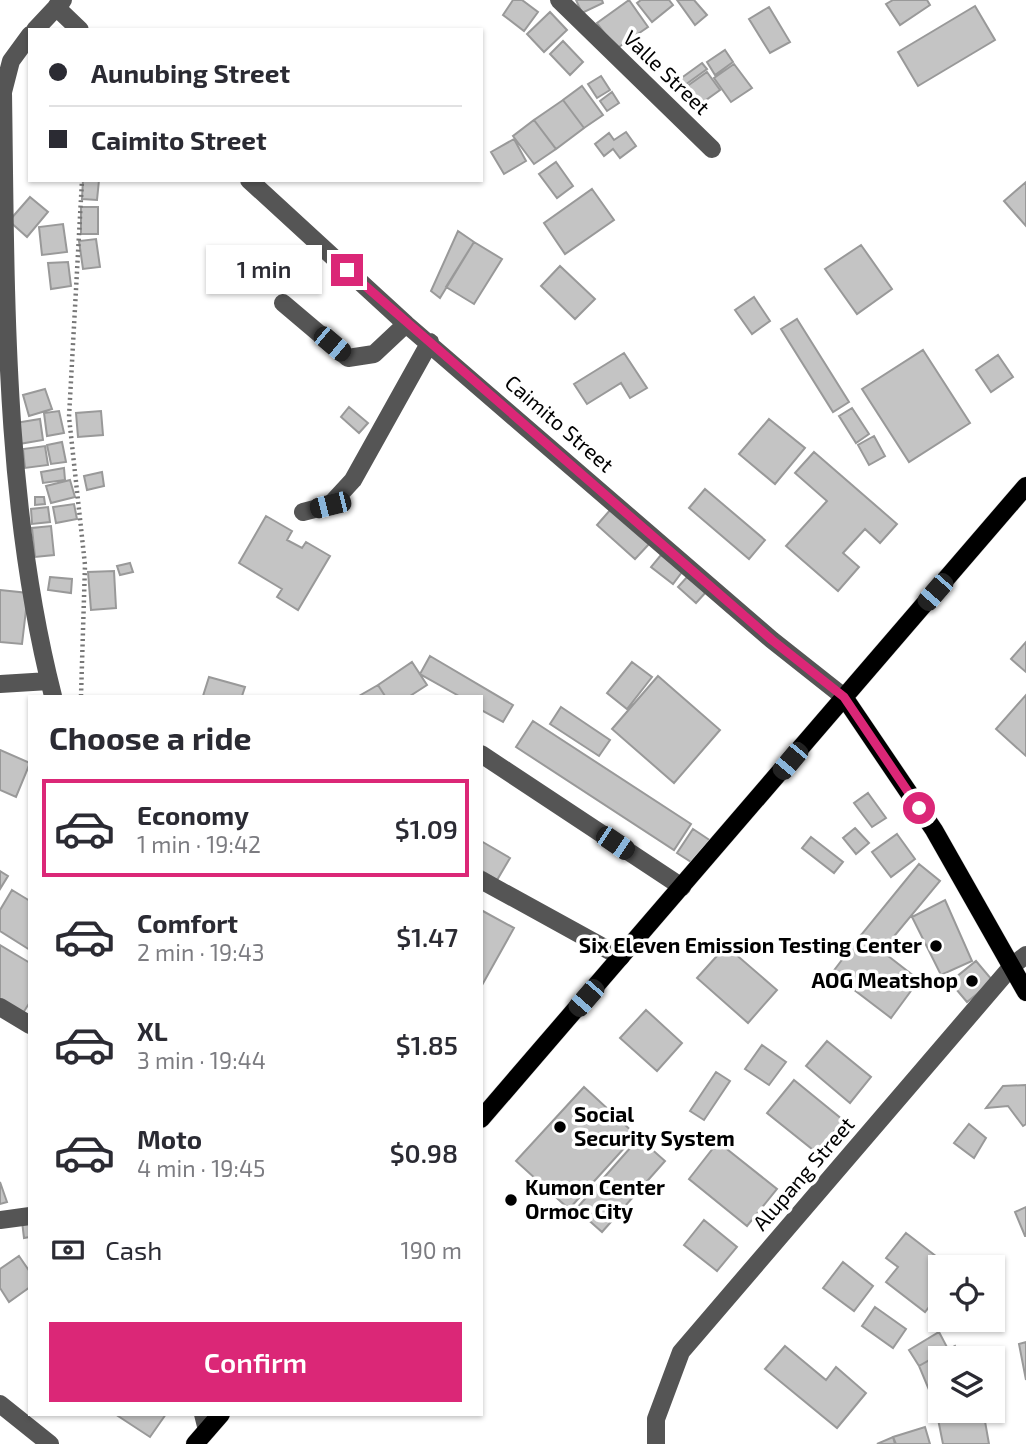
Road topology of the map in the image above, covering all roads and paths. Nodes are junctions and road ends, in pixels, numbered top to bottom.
1 (559, 0) edge
2 (60, 4) edge
3 (37, 28) edge
4 (78, 28) edge
5 (28, 38) edge
6 (712, 149) dead end
7 (82, 182) edge
8 (251, 182) edge
9 (283, 303) dead end
10 (407, 324) junction
11 (430, 342) junction
12 (1026, 486) edge
13 (303, 512) dead end
14 (0, 684) edge
15 (51, 689) edge
16 (81, 695) edge
17 (844, 697) junction
18 (483, 755) edge
19 (483, 881) edge
20 (682, 887) junction
21 (621, 957) junction
22 (1019, 960) edge
23 (1026, 992) edge
24 (0, 1007) edge
25 (28, 1024) edge
26 (483, 1117) edge
27 (28, 1216) edge
28 (0, 1220) edge
29 (0, 1404) edge
30 (205, 1422) edge
31 (50, 1444) edge
32 (195, 1444) edge
33 (656, 1444) edge

1 - 6 street, Valle Street
2 - 3 street
2 - 4 street
5 - 15 street
7 - 16 path
8 - 10 street, Caimito Street
9 - 10 street
10 - 11 street, Caimito Street
11 - 13 street
11 - 17 street, Caimito Street
12 - 17 main road
14 - 15 street
17 - 20 main road
17 - 22 main road
18 - 20 street
19 - 21 street
20 - 21 main road
21 - 26 main road
22 - 23 main road
22 - 33 street, Alupang Street
24 - 25 street
27 - 28 street
29 - 31 street
30 - 32 main road

